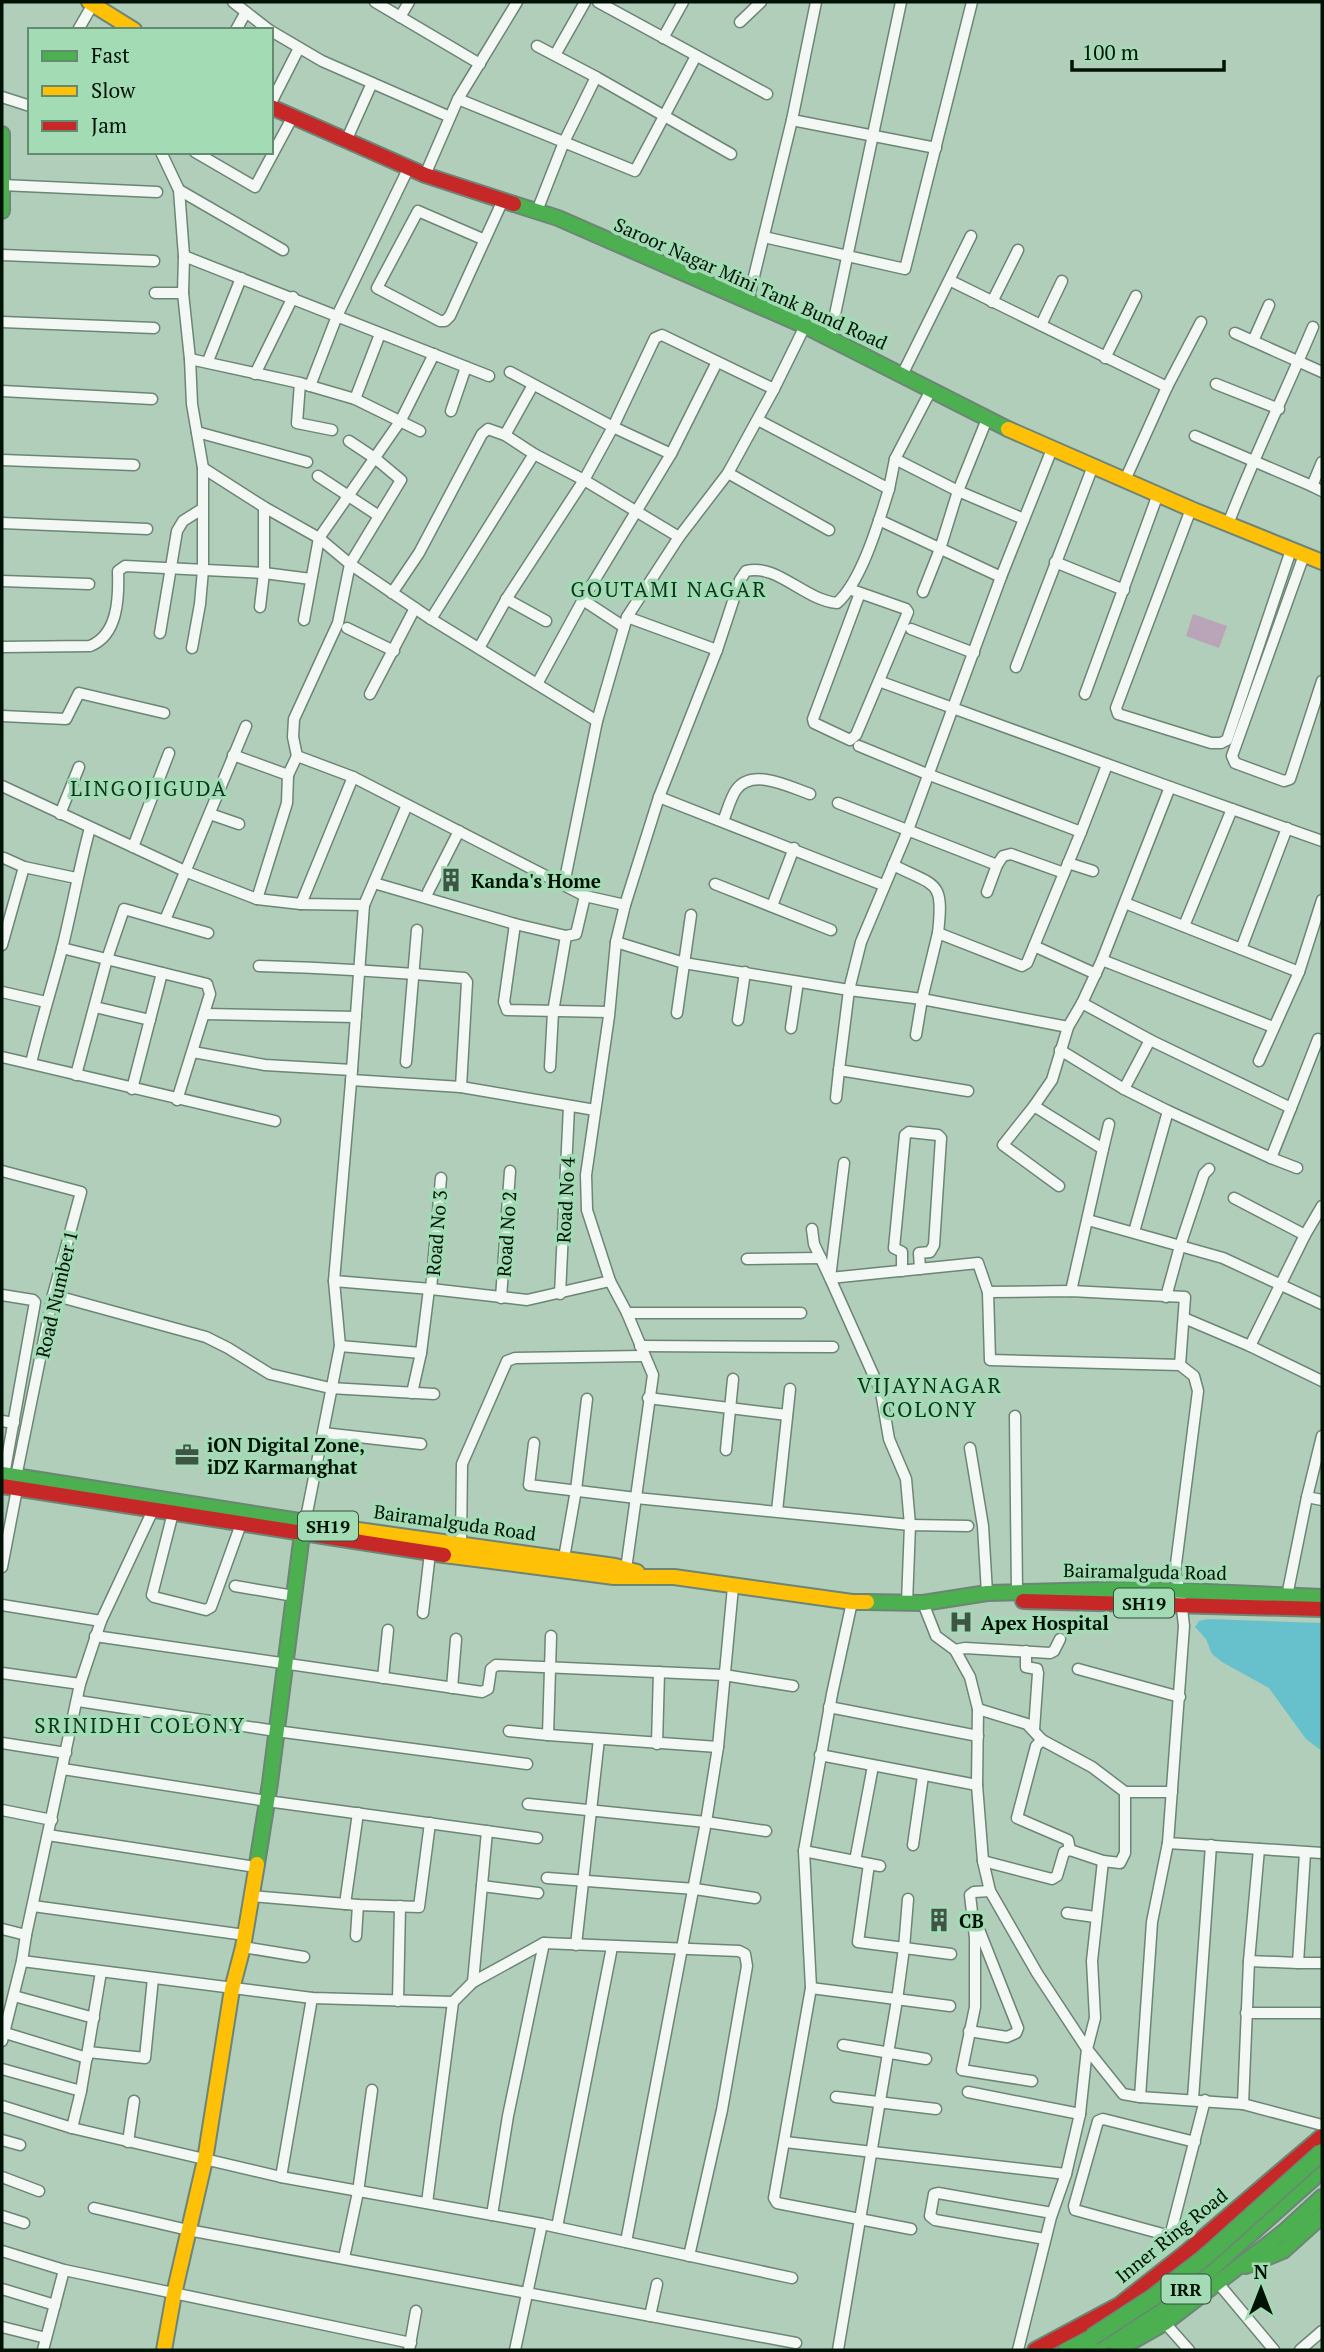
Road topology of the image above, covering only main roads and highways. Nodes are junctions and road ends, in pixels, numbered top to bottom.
1 (91, 2) edge
2 (131, 28) edge
3 (273, 106) edge
4 (2, 134) edge
5 (2, 185) edge
6 (2, 211) edge
7 (1322, 562) edge
8 (8, 1480) edge
9 (304, 1528) junction
10 (653, 1576) junction
11 (967, 1597) junction
12 (1322, 1597) edge
13 (1182, 1598) junction
14 (1239, 1601) junction
15 (1322, 1608) edge
16 (1322, 2136) edge
17 (1322, 2152) edge
18 (1322, 2171) edge
19 (1322, 2197) edge
20 (1322, 2216) edge
21 (1200, 2241) junction
22 (1222, 2273) junction
23 (1091, 2343) edge
24 (164, 2350) edge
25 (1035, 2350) edge
26 (1066, 2350) edge
27 (1117, 2350) edge

1 - 2 main road
3 - 7 main road, Saroor Nagar Mini Tank Bund Road
4 - 5 main road
5 - 6 main road
8 - 9 main road, Bairamalguda Road / SH19
8 - 9 main road, Bairamalguda Road / SH19
9 - 10 main road, Bairamalguda Road / SH19
9 - 10 main road, Bairamalguda Road / SH19
9 - 24 main road
10 - 11 main road, Bairamalguda Road / SH19
11 - 13 main road, Bairamalguda Road / SH19
11 - 13 main road, Bairamalguda Road / SH19
12 - 14 main road, Bairamalguda Road / SH19
13 - 14 main road, Bairamalguda Road / SH19
14 - 15 main road, Bairamalguda Road / SH19
16 - 21 main road, Inner Ring Road
17 - 23 main road, bridge
18 - 22 main road, IRR
19 - 22 main road
20 - 22 main road
21 - 22 main road
21 - 25 main road, Inner Ring Road
22 - 23 main road, IRR
22 - 27 main road, IRR
23 - 26 main road

